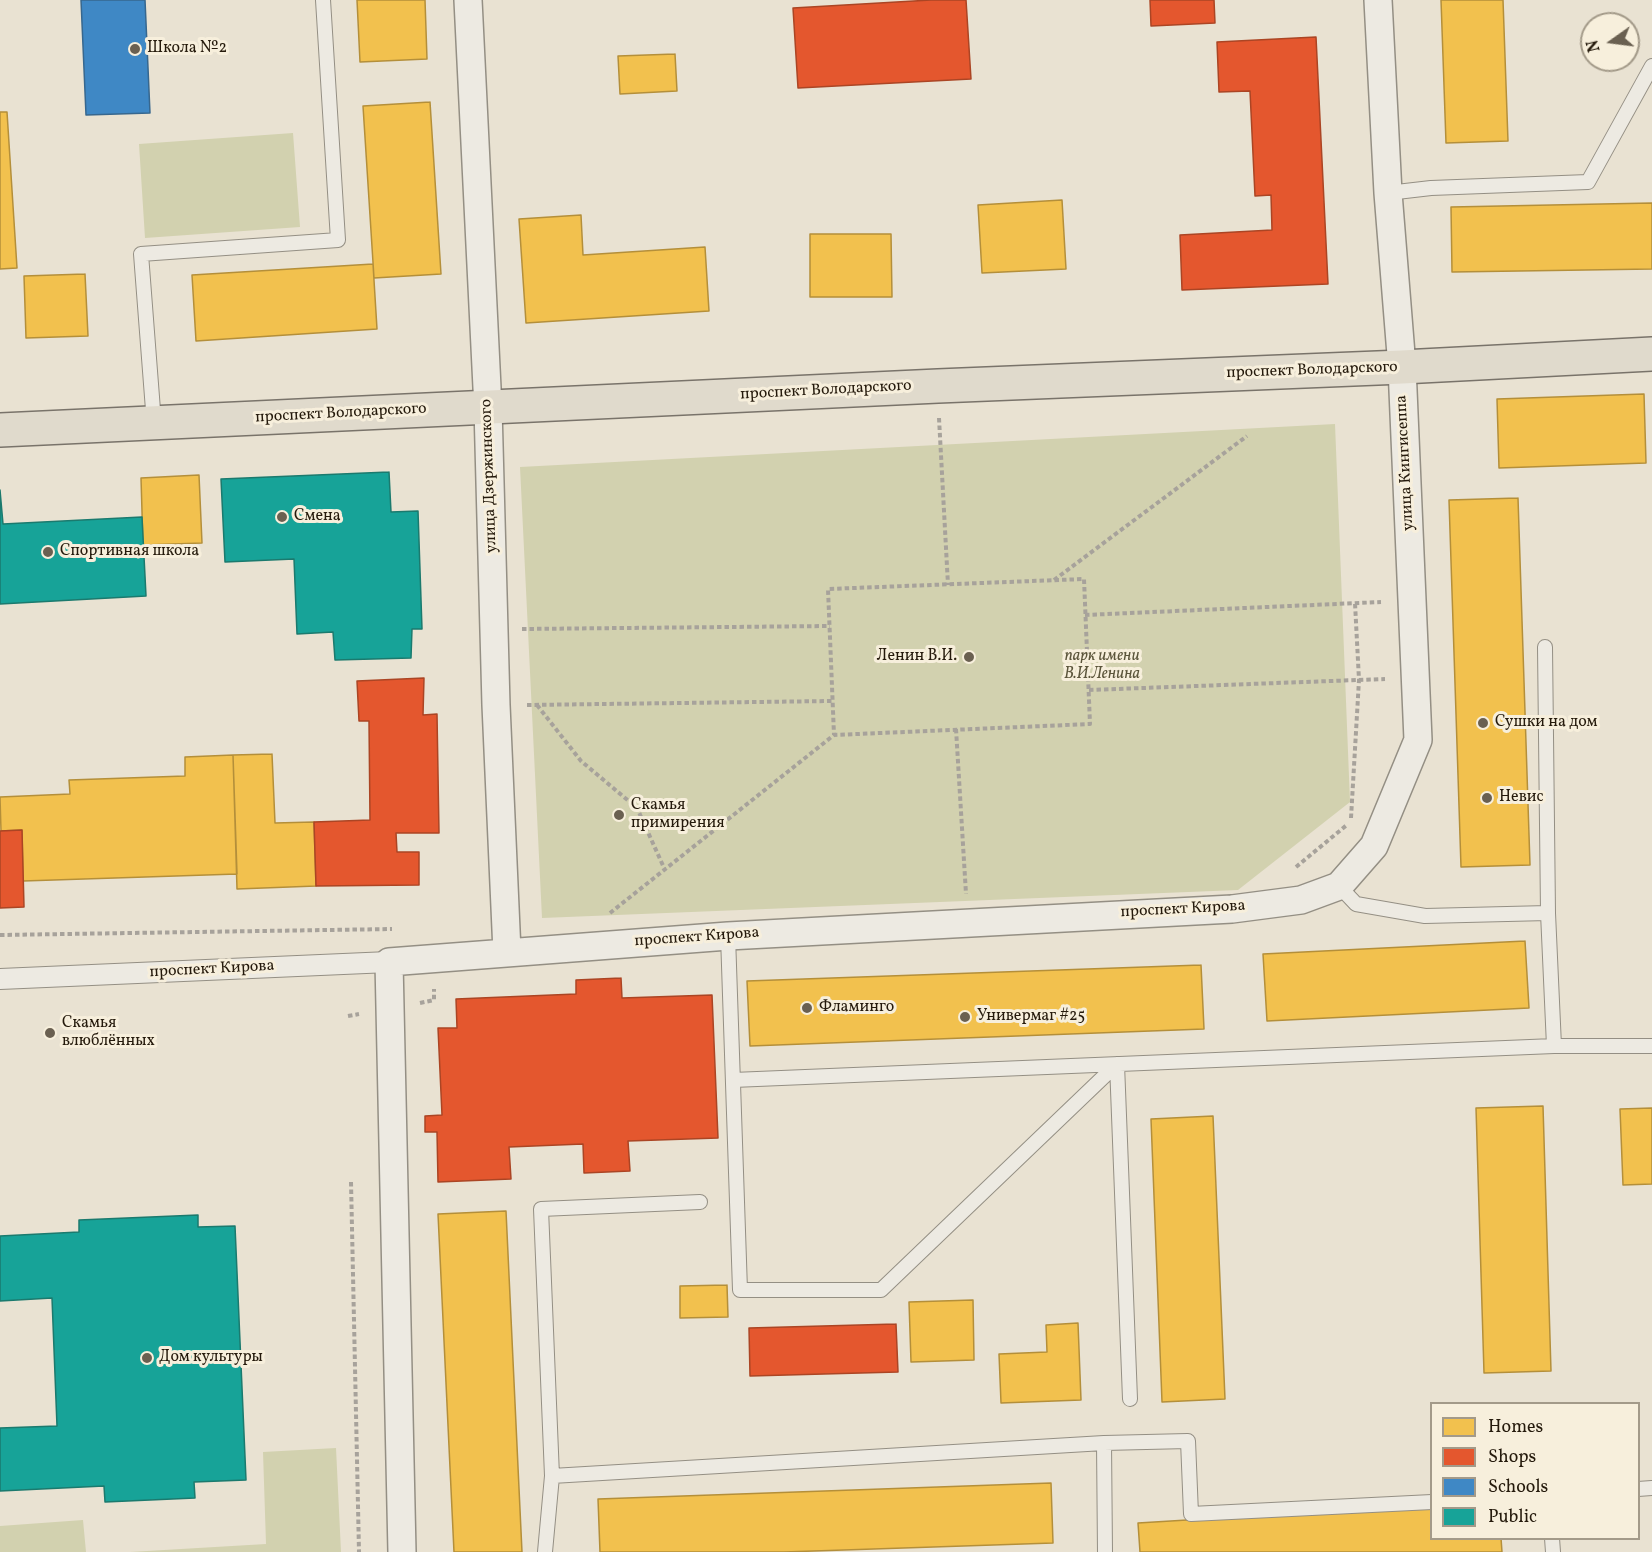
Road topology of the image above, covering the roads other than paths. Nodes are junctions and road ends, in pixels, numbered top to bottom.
1 (322, 0) edge
2 (468, 0) edge
3 (1378, 0) edge
4 (1652, 66) edge
5 (1388, 193) junction
6 (1652, 354) edge
7 (1402, 367) junction
8 (488, 408) junction
9 (154, 423) junction
10 (0, 430) edge
11 (1545, 646) dead end
12 (1374, 846) joint
13 (1339, 886) junction
14 (1548, 913) junction
15 (728, 936) junction
16 (507, 952) junction
17 (389, 962) junction
18 (0, 979) edge
19 (1554, 1046) junction
20 (1652, 1046) edge
21 (1117, 1064) junction
22 (733, 1080) junction
23 (700, 1202) dead end
24 (1130, 1399) dead end
25 (1104, 1443) junction
26 (552, 1476) junction
27 (1430, 1502) edge
28 (402, 1552) edge
29 (545, 1552) edge
30 (1105, 1552) edge

1 - 9 lane
2 - 8 street, улица Дзержинского
3 - 5 street, улица Кингисеппа
4 - 5 lane
5 - 7 street, улица Кингисеппа
6 - 7 main road, проспект Володарского
7 - 8 main road, проспект Володарского
7 - 12 street, улица Кингисеппа
8 - 9 main road, проспект Володарского
8 - 16 street, улица Дзержинского
9 - 10 main road, проспект Володарского
11 - 14 lane
12 - 13 street, проспект Кирова
13 - 14 lane
13 - 15 street, проспект Кирова
14 - 19 lane
15 - 16 street, проспект Кирова
15 - 22 lane
16 - 17 street, проспект Кирова
17 - 18 street, проспект Кирова
17 - 28 street
19 - 20 lane
19 - 21 lane
21 - 22 lane
21 - 22 lane
21 - 24 lane
23 - 26 lane
25 - 26 lane
25 - 27 lane
25 - 30 lane
26 - 29 lane

